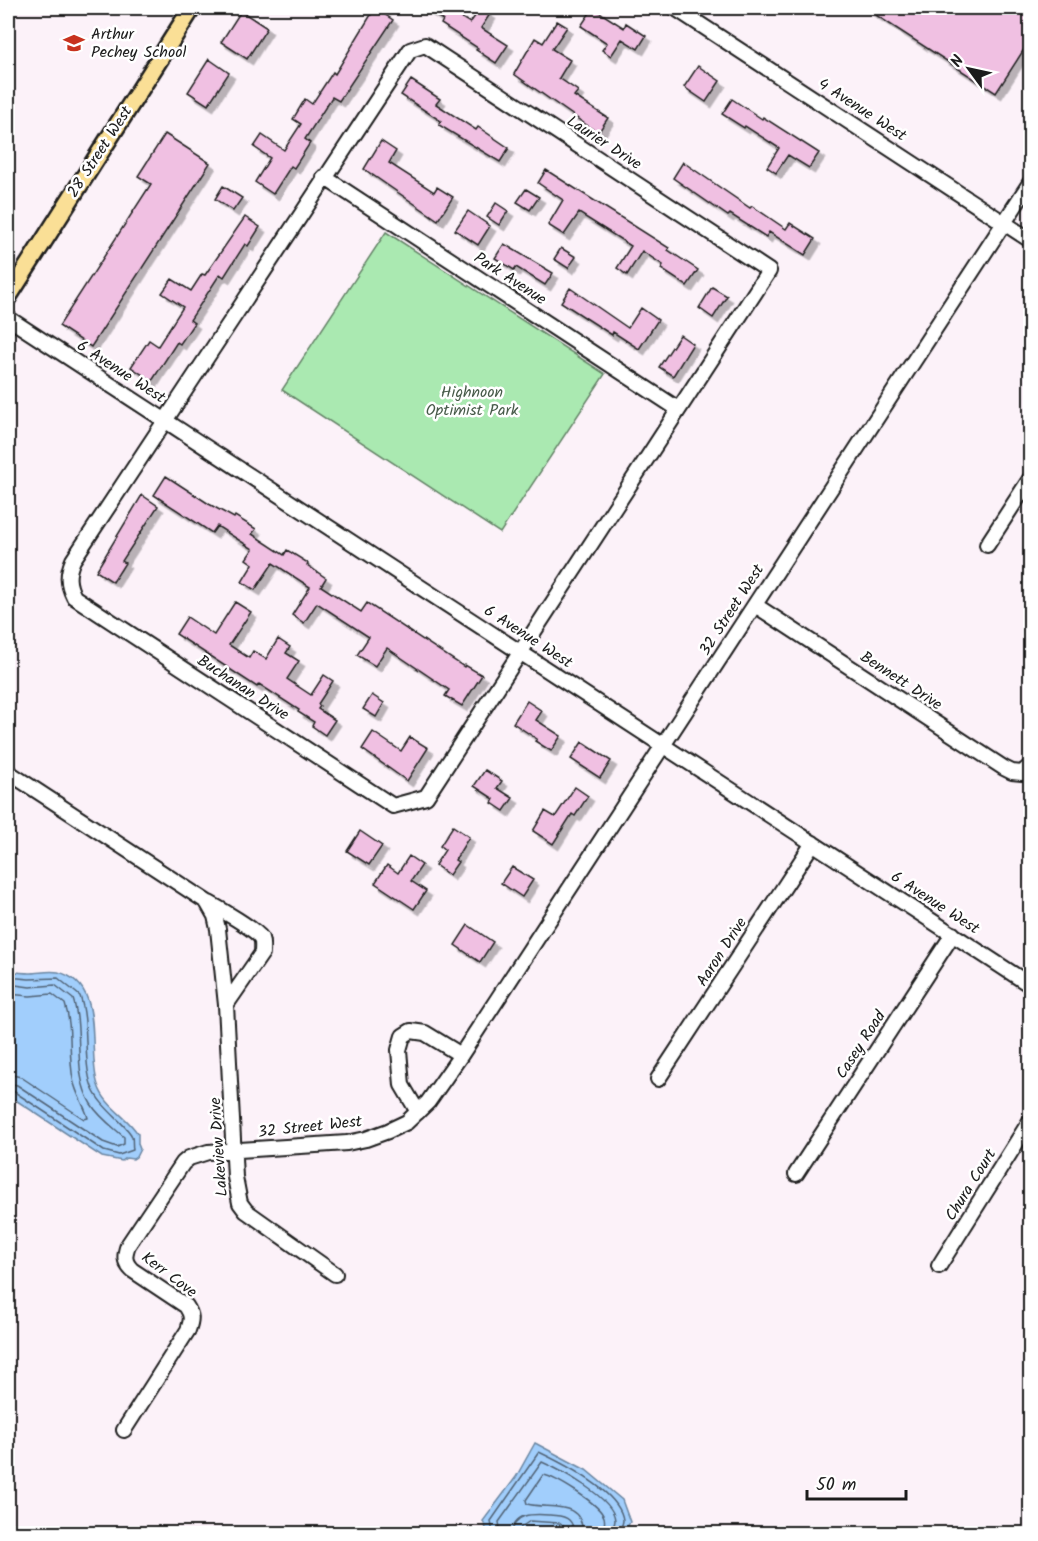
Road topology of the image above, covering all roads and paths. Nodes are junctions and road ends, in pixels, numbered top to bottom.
1 (192, 8) edge
2 (675, 8) edge
3 (324, 177) junction
4 (1030, 183) edge
5 (1004, 223) junction
6 (1030, 240) edge
7 (8, 297) edge
8 (8, 318) edge
9 (678, 409) junction
10 (164, 420) junction
11 (1030, 479) edge
12 (987, 544) dead end
13 (755, 605) junction
14 (520, 651) junction
15 (664, 745) junction
16 (1030, 766) edge
17 (8, 772) edge
18 (813, 843) junction
19 (207, 902) junction
20 (953, 934) junction
21 (1030, 986) edge
22 (226, 1005) junction
23 (461, 1055) junction
24 (658, 1079) dead end
25 (418, 1112) junction
26 (1030, 1121) edge
27 (234, 1150) junction
28 (796, 1174) dead end
29 (939, 1266) dead end
30 (335, 1274) dead end
31 (124, 1430) dead end

1 - 7 main road, 28 Street West
2 - 5 street, 4 Avenue West
3 - 9 street, Park Avenue
3 - 9 street, Laurier Drive
3 - 10 street, Laurier Drive
4 - 5 street, 32 Street West
5 - 6 street, 4 Avenue West
5 - 13 street, 32 Street West
8 - 10 street, 6 Avenue West
9 - 14 street, Laurier Drive
10 - 14 street, 6 Avenue West
10 - 14 street, Buchanan Drive
11 - 12 street
13 - 15 street, 32 Street West
13 - 16 street, Bennett Drive
14 - 15 street, 6 Avenue West
15 - 18 street, 6 Avenue West
15 - 23 street, 32 Street West
17 - 19 street
18 - 20 street, 6 Avenue West
18 - 24 street, Aaron Drive
19 - 22 street, Lakeview Drive
19 - 22 street
20 - 21 street, 6 Avenue West
20 - 28 street, Casey Road
22 - 27 street, Lakeview Drive
23 - 25 street, 32 Street West
23 - 25 street
25 - 27 street, 32 Street West
26 - 29 street, Chura Court
27 - 30 street, Lakeview Drive
27 - 31 street, Kerr Cove

